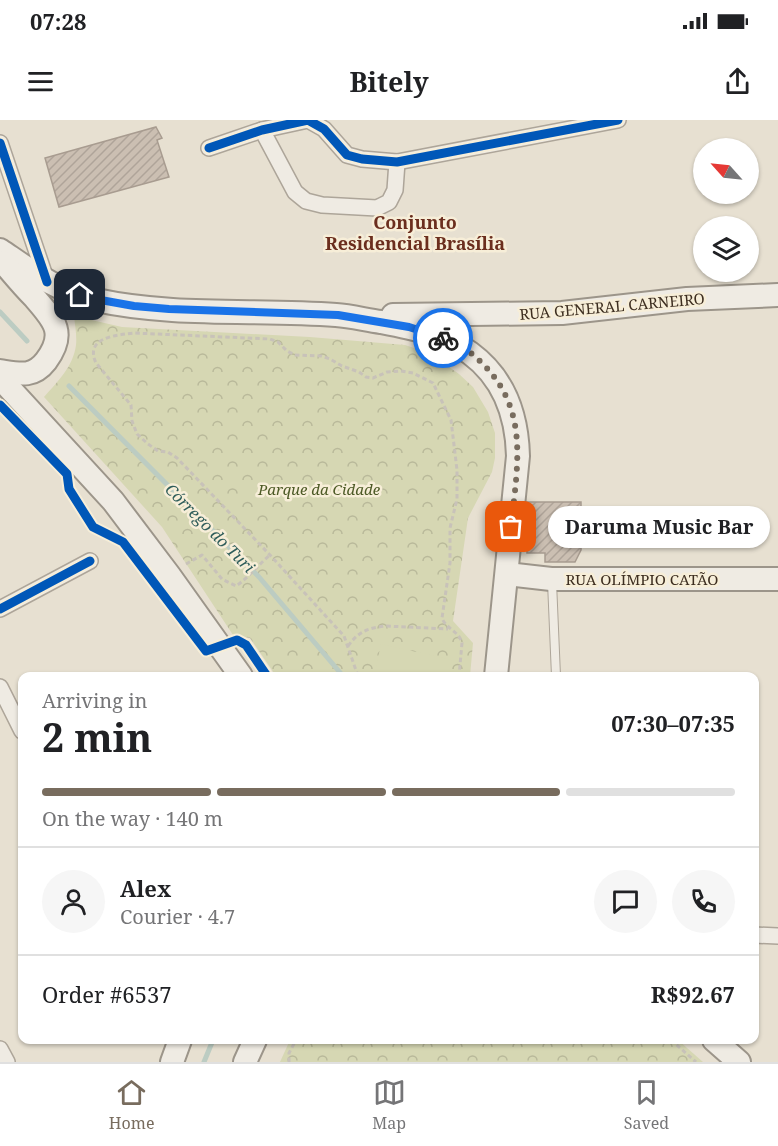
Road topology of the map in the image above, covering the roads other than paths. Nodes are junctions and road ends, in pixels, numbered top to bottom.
1 (618, 120) edge
2 (262, 130) junction
3 (0, 143) edge
4 (208, 148) dead end
5 (397, 162) junction
6 (0, 250) edge
7 (0, 259) edge
8 (47, 282) junction
9 (778, 295) edge
10 (338, 315) junction
11 (0, 371) edge
12 (0, 378) edge
13 (90, 561) dead end
14 (507, 574) junction
15 (552, 579) junction
16 (778, 579) edge
17 (0, 609) edge
18 (239, 672) edge
19 (496, 672) edge
20 (556, 672) edge
21 (0, 687) edge
22 (18, 723) edge
23 (759, 934) edge
24 (778, 936) edge
25 (253, 1044) edge
26 (719, 1044) edge
27 (0, 1049) edge
28 (7, 1062) edge
29 (244, 1062) edge
30 (739, 1062) edge

1 - 5 street
2 - 4 street
2 - 5 street
2 - 5 street
3 - 8 street
6 - 8 main road
7 - 11 main road
8 - 10 main road
9 - 10 main road, RUA GENERAL CARNEIRO
10 - 14 main road
12 - 18 main road
13 - 17 street
14 - 15 main road, RUA OLÍMPIO CATÃO
14 - 19 main road
15 - 16 main road, RUA OLÍMPIO CATÃO
15 - 20 lane
21 - 22 street
23 - 24 street
25 - 29 main road
26 - 30 main road
27 - 28 street

